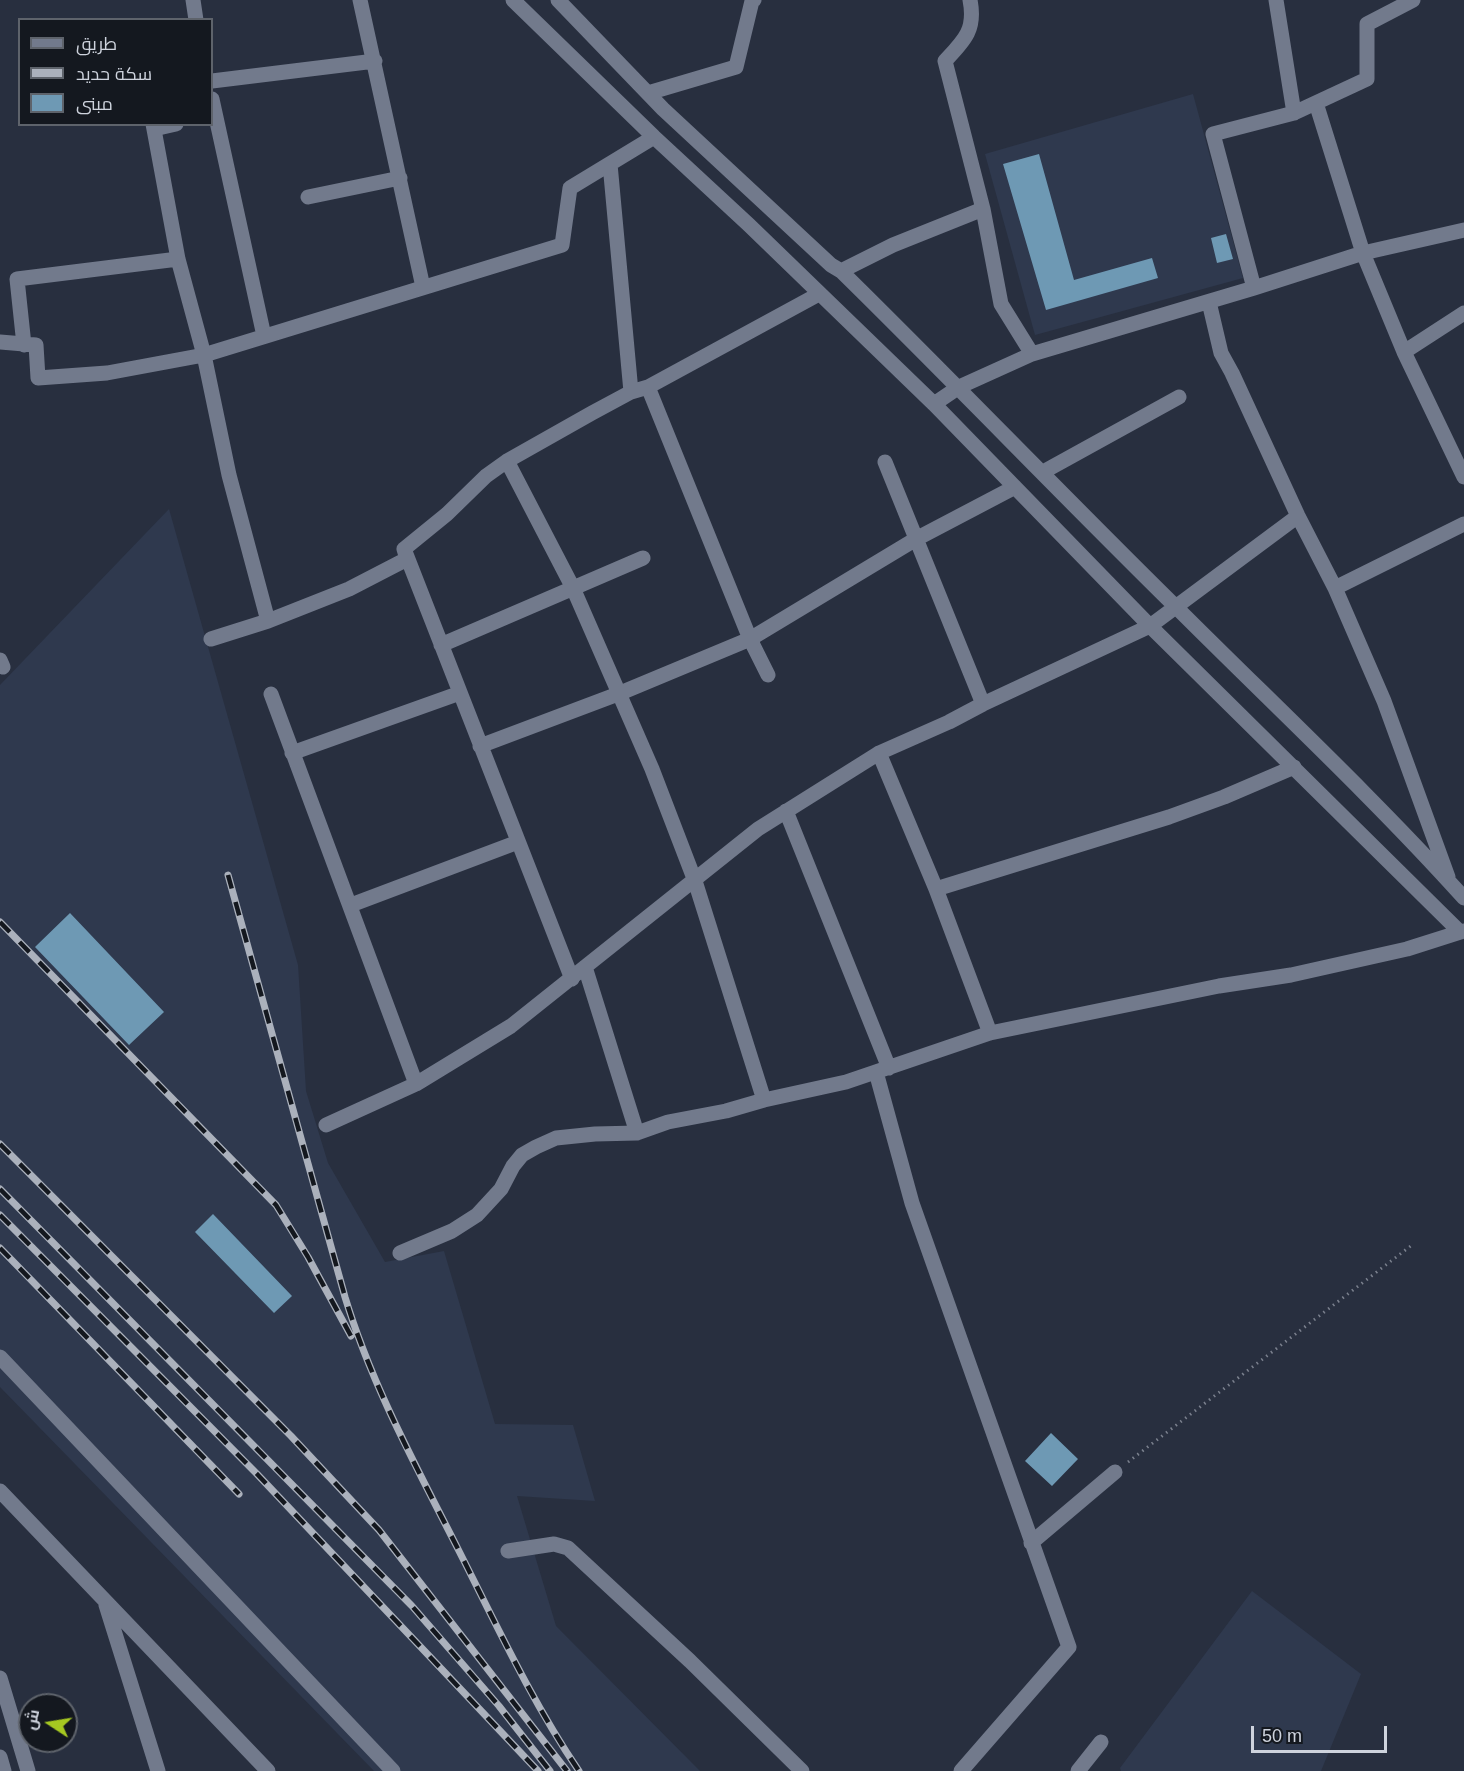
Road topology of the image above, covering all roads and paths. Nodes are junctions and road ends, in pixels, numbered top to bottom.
1 (193, 0) edge
2 (360, 0) edge
3 (513, 0) edge
4 (558, 0) edge
5 (752, 0) edge
6 (970, 0) edge
7 (1276, 0) edge
8 (1413, 0) edge
9 (196, 18) edge
10 (375, 61) junction
11 (213, 81) edge
12 (648, 93) junction
13 (1316, 103) junction
14 (1294, 113) junction
15 (214, 117) edge
16 (154, 127) edge
17 (654, 137) junction
18 (610, 164) junction
19 (400, 178) junction
20 (308, 197) dead end
21 (983, 209) junction
22 (1464, 230) edge
23 (1363, 252) junction
24 (178, 259) junction
25 (841, 271) junction
26 (423, 287) junction
27 (1254, 288) junction
28 (819, 294) junction
29 (1209, 302) junction
30 (1464, 314) edge
31 (264, 336) junction
32 (0, 342) edge
33 (24, 345) junction
34 (1404, 352) junction
35 (1032, 354) junction
36 (204, 355) junction
37 (648, 387) junction
38 (959, 387) junction
39 (631, 392) junction
40 (1179, 397) dead end
41 (933, 404) junction
42 (507, 461) junction
43 (885, 462) dead end
44 (1043, 472) junction
45 (1464, 477) edge
46 (1015, 487) junction
47 (1298, 516) junction
48 (1464, 524) edge
49 (916, 539) junction
50 (404, 549) junction
51 (643, 558) dead end
52 (573, 588) junction
53 (1335, 588) junction
54 (1175, 607) junction
55 (268, 621) junction
56 (1150, 626) junction
57 (212, 639) dead end
58 (750, 639) junction
59 (441, 645) junction
60 (768, 675) dead end
61 (460, 693) junction
62 (272, 694) dead end
63 (618, 694) junction
64 (983, 704) junction
65 (480, 746) junction
66 (292, 753) junction
67 (879, 753) junction
68 (1294, 767) junction
69 (786, 811) junction
70 (518, 842) junction
71 (695, 880) junction
72 (1450, 883) junction
73 (936, 889) junction
74 (1464, 898) edge
75 (351, 905) junction
76 (1462, 931) edge
77 (585, 967) junction
78 (572, 979) junction
79 (990, 1033) junction
80 (882, 1070) junction
81 (416, 1084) junction
82 (764, 1100) junction
83 (326, 1125) dead end
84 (637, 1133) junction
85 (1412, 1245) dead end
86 (400, 1253) dead end
87 (0, 1357) edge
88 (1114, 1472) joint
89 (0, 1491) edge
90 (1031, 1543) junction
91 (508, 1551) dead end
92 (105, 1602) junction
93 (0, 1678) edge
94 (1101, 1742) dead end
95 (0, 1757) edge
96 (4, 1771) edge
97 (28, 1771) edge
98 (158, 1771) edge
99 (268, 1771) edge
100 (393, 1771) edge
101 (802, 1771) edge
102 (961, 1771) edge
103 (1078, 1771) edge

1 - 9 street
2 - 10 street
3 - 17 street
4 - 12 street
5 - 12 street
6 - 21 street
7 - 14 street
8 - 13 street
10 - 11 street
10 - 19 street
12 - 25 street
13 - 14 street
13 - 23 street
14 - 27 street
15 - 31 street
16 - 24 street
17 - 18 street
17 - 28 street
18 - 26 street
18 - 39 street
19 - 20 street
19 - 26 street
21 - 25 street
21 - 35 street
22 - 23 street
23 - 27 street
23 - 34 street
24 - 33 street
24 - 36 street
25 - 38 street
26 - 31 street
27 - 29 street
28 - 37 street
28 - 41 street
29 - 35 street
29 - 47 street
30 - 34 street
31 - 36 street
32 - 33 street
33 - 36 street
34 - 45 street
35 - 38 street
36 - 55 street
37 - 39 street
37 - 58 street
38 - 41 street
38 - 44 street
39 - 42 street
40 - 44 street
41 - 46 street
42 - 50 street
42 - 52 street
43 - 49 street
44 - 54 street
46 - 49 street
46 - 56 street
47 - 53 street
47 - 54 street
48 - 53 street
49 - 58 street
49 - 64 street
50 - 55 street
50 - 59 street
51 - 52 street
52 - 59 street
52 - 63 street
53 - 72 street
54 - 56 street
54 - 72 street
55 - 57 street
56 - 64 street
56 - 68 street
58 - 60 street
58 - 63 street
59 - 61 street
61 - 65 street
61 - 66 street
62 - 66 street
63 - 65 street
63 - 71 street
64 - 67 street
65 - 70 street
66 - 75 street
67 - 69 street
67 - 73 street
68 - 73 street
68 - 76 street
69 - 71 street
69 - 80 street
70 - 75 street
70 - 78 street
71 - 77 street
71 - 82 street
72 - 74 street
73 - 79 street
75 - 81 street
76 - 79 street
77 - 78 street
77 - 84 street
78 - 81 street
79 - 80 street
80 - 82 street
80 - 90 street
81 - 83 street
82 - 84 street
84 - 86 street
85 - 88 path
87 - 100 street
88 - 90 street
89 - 92 street
90 - 102 street
91 - 101 street
92 - 98 street
92 - 99 street
93 - 97 street
94 - 103 street
95 - 96 street

